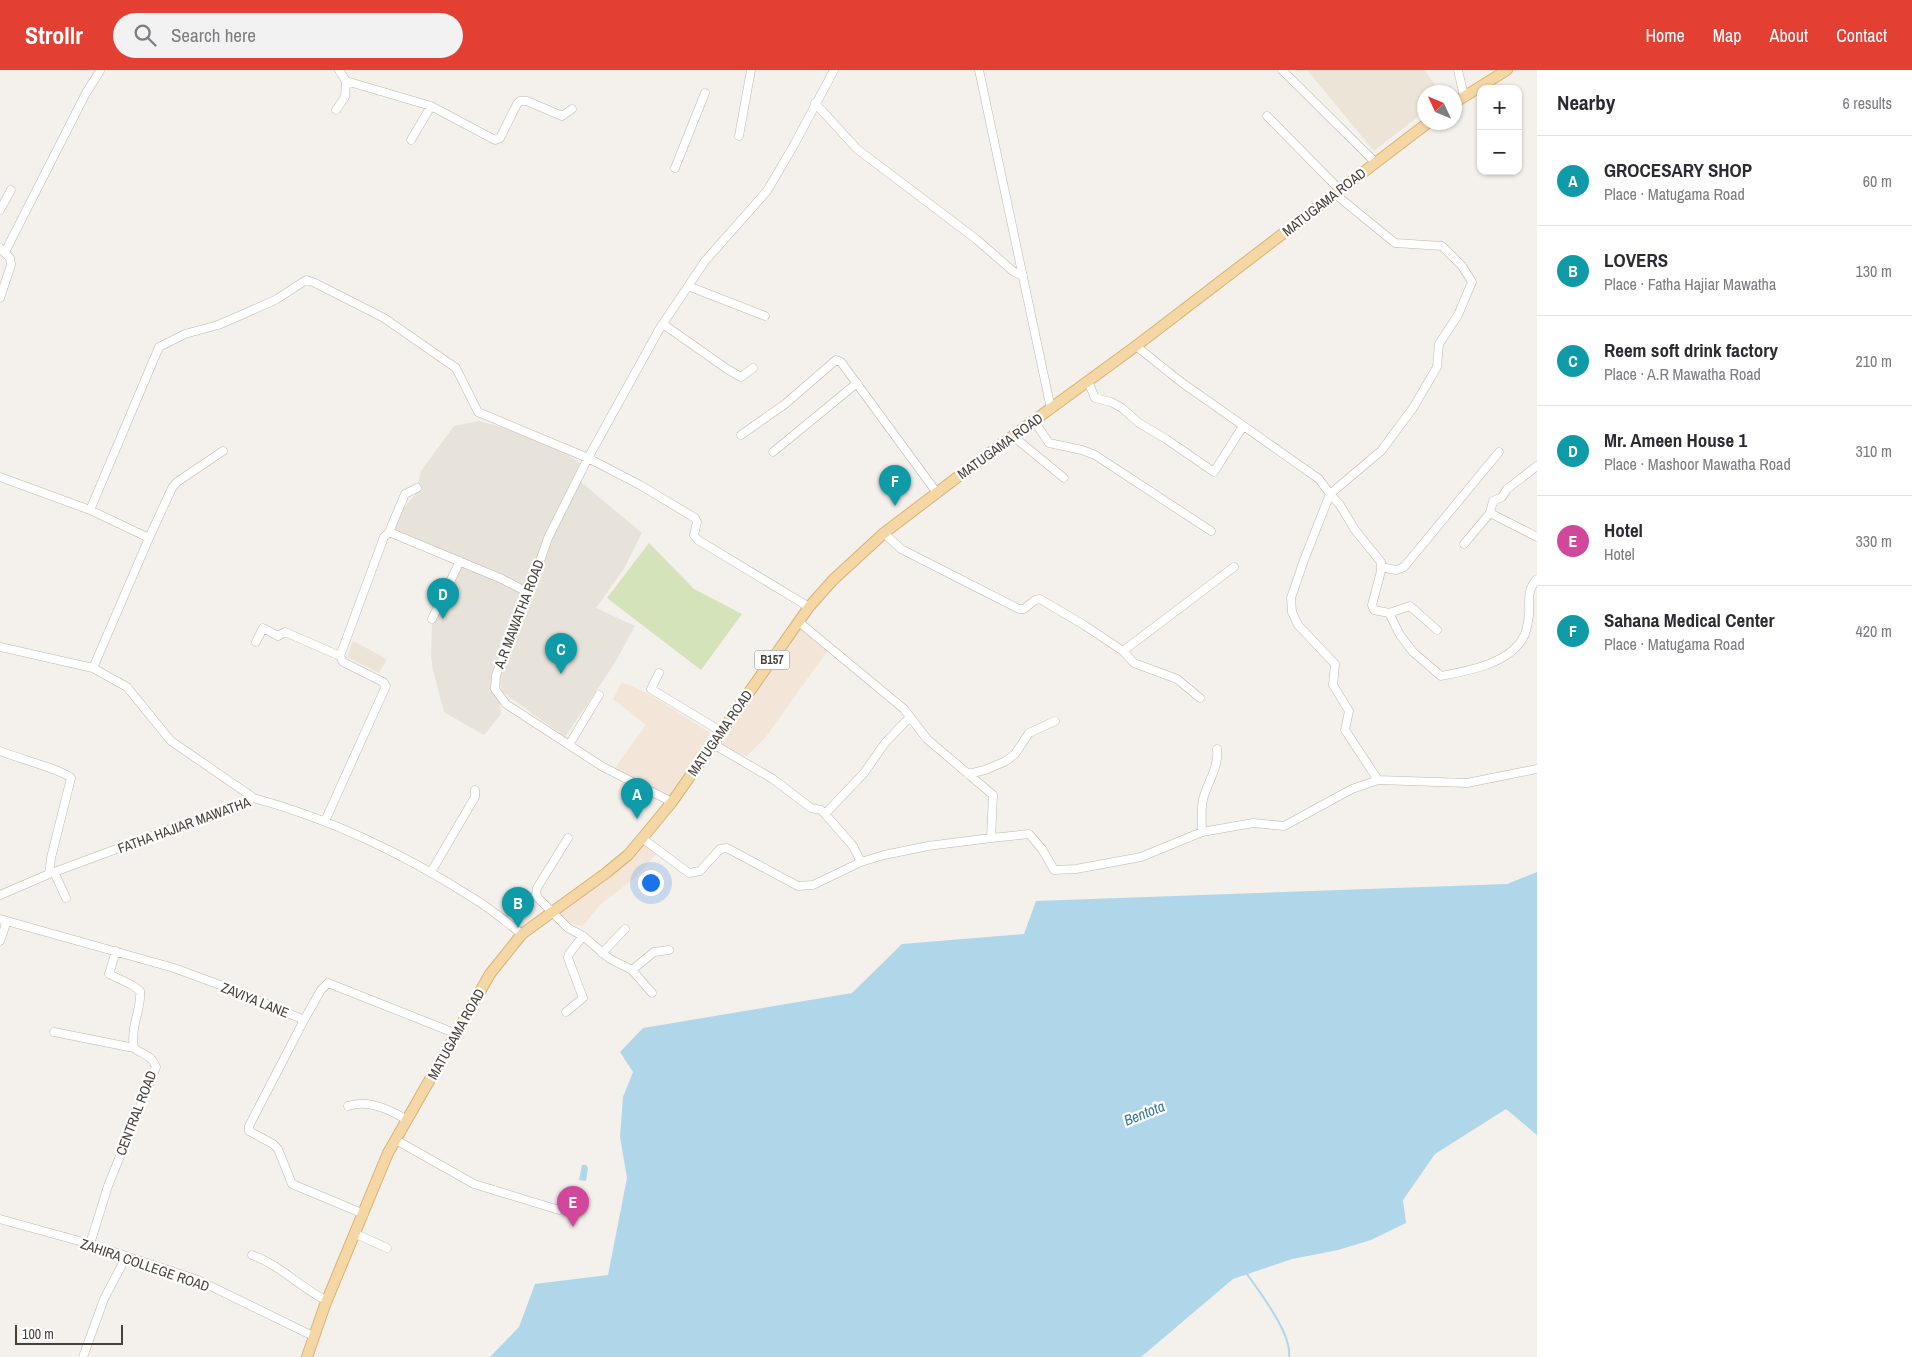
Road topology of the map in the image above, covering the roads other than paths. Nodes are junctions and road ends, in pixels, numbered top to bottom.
1 (339, 70) edge
2 (751, 70) edge
3 (834, 70) edge
4 (979, 70) edge
5 (1282, 70) edge
6 (1458, 70) edge
7 (1508, 70) edge
8 (100, 71) edge
9 (346, 81) junction
10 (705, 93) dead end
11 (1464, 96) joint
12 (815, 103) junction
13 (431, 106) junction
14 (572, 109) dead end
15 (336, 110) dead end
16 (1267, 116) dead end
17 (1419, 130) edge
18 (739, 136) dead end
19 (411, 140) dead end
20 (1376, 163) junction
21 (675, 168) dead end
22 (11, 190) dead end
23 (1338, 192) junction
24 (0, 210) edge
25 (2, 250) edge
26 (1023, 276) junction
27 (688, 286) junction
28 (0, 298) edge
29 (765, 316) dead end
30 (663, 324) junction
31 (1136, 346) junction
32 (753, 368) dead end
33 (1088, 382) junction
34 (856, 383) junction
35 (1051, 409) junction
36 (1034, 421) junction
37 (1243, 426) junction
38 (741, 435) dead end
39 (1014, 436) junction
40 (223, 451) dead end
41 (774, 452) dead end
42 (1499, 452) dead end
43 (588, 458) junction
44 (1537, 466) edge
45 (0, 477) edge
46 (1064, 478) dead end
47 (417, 488) dead end
48 (937, 493) junction
49 (1330, 494) junction
50 (90, 510) junction
51 (1490, 513) junction
52 (1211, 531) dead end
53 (389, 532) junction
54 (884, 534) junction
55 (1537, 537) edge
56 (149, 538) junction
57 (1464, 544) dead end
58 (460, 561) junction
59 (1381, 566) junction
60 (1234, 567) dead end
61 (1537, 578) edge
62 (529, 593) junction
63 (809, 607) junction
64 (1389, 613) junction
65 (432, 619) dead end
66 (799, 622) junction
67 (1437, 630) dead end
68 (256, 642) dead end
69 (0, 646) edge
70 (1123, 651) junction
71 (340, 656) junction
72 (92, 668) junction
73 (659, 673) dead end
74 (599, 695) dead end
75 (1200, 698) dead end
76 (909, 718) junction
77 (1055, 721) dead end
78 (722, 732) junction
79 (713, 744) junction
80 (569, 745) junction
81 (1217, 749) dead end
82 (0, 751) edge
83 (1537, 770) edge
84 (968, 774) junction
85 (1378, 780) junction
86 (475, 790) dead end
87 (254, 798) junction
88 (672, 802) junction
89 (825, 814) junction
90 (325, 821) junction
91 (1202, 832) junction
92 (568, 838) dead end
93 (642, 838) junction
94 (991, 838) junction
95 (861, 862) junction
96 (431, 872) junction
97 (52, 873) junction
98 (0, 895) edge
99 (66, 898) dead end
100 (552, 913) junction
101 (3, 920) edge
102 (625, 929) dead end
103 (522, 934) junction
104 (583, 936) junction
105 (0, 941) edge
106 (669, 950) dead end
107 (116, 951) junction
108 (602, 952) junction
109 (632, 970) junction
110 (652, 993) dead end
111 (566, 1012) dead end
112 (304, 1020) junction
113 (54, 1032) dead end
114 (458, 1034) junction
115 (134, 1048) junction
116 (348, 1106) dead end
117 (407, 1120) junction
118 (396, 1140) junction
119 (559, 1210) dead end
120 (364, 1214) junction
121 (0, 1219) edge
122 (356, 1234) junction
123 (90, 1244) junction
124 (387, 1248) dead end
125 (252, 1255) dead end
126 (126, 1257) junction
127 (326, 1301) junction
128 (313, 1336) junction
129 (83, 1357) edge
130 (307, 1357) edge

1 - 9 street
2 - 18 street
3 - 12 street, A.R MAWATHA ROAD
4 - 26 street
5 - 20 street
6 - 11 street
7 - 11 main road
8 - 25 street
9 - 13 street
9 - 15 street
10 - 21 street
12 - 26 street
12 - 27 street, A.R MAWATHA ROAD
13 - 14 street
13 - 19 street
16 - 23 street
17 - 20 main road, MATUGAMA ROAD / B157
20 - 23 main road, MATUGAMA ROAD / B157
22 - 24 street
23 - 31 main road, MATUGAMA ROAD / B157
23 - 49 street
25 - 28 street
26 - 35 street
27 - 29 street
27 - 30 street, A.R MAWATHA ROAD
30 - 32 street
30 - 43 street, A.R MAWATHA ROAD
31 - 33 main road, MATUGAMA ROAD / B157
31 - 37 street
33 - 35 main road, MATUGAMA ROAD / B157
33 - 37 street
34 - 38 street
34 - 41 street
34 - 48 street
35 - 36 main road, MATUGAMA ROAD / B157
36 - 39 main road, MATUGAMA ROAD / B157
36 - 52 street
37 - 49 street
39 - 46 street
39 - 48 main road, MATUGAMA ROAD / B157
40 - 56 street
42 - 59 street
43 - 50 street
43 - 62 street, A.R MAWATHA ROAD
43 - 63 street
44 - 51 street
45 - 50 street
47 - 53 street
48 - 54 main road, MATUGAMA ROAD / B157
49 - 59 street
49 - 85 street
50 - 56 street
51 - 55 street
51 - 57 street
53 - 58 street
53 - 71 street
54 - 63 main road, MATUGAMA ROAD / B157
54 - 70 street
56 - 72 street
58 - 62 street
58 - 65 street
59 - 64 street
60 - 70 street
61 - 64 street
62 - 80 street, A.R MAWATHA ROAD
63 - 66 main road, MATUGAMA ROAD / B157
64 - 67 street
66 - 76 street
66 - 78 main road, MATUGAMA ROAD / B157
68 - 71 street
69 - 72 street
70 - 75 street
71 - 90 street
72 - 87 street
73 - 78 street
74 - 80 street
76 - 84 street
76 - 89 street
77 - 84 street
78 - 79 main road, MATUGAMA ROAD / B157
79 - 88 main road, MATUGAMA ROAD / B157
79 - 89 street
80 - 88 street, A.R MAWATHA ROAD
81 - 91 street
82 - 97 street
83 - 85 street
84 - 94 street
85 - 91 street
86 - 96 street
87 - 90 street, FATHA HAJIAR MAWATHA
87 - 97 street, FATHA HAJIAR MAWATHA
88 - 93 main road, MATUGAMA ROAD / B157
89 - 95 street
90 - 96 street, FATHA HAJIAR MAWATHA
91 - 94 street
92 - 100 street
93 - 95 street
93 - 100 main road, MATUGAMA ROAD / B157
94 - 95 street
96 - 103 street, FATHA HAJIAR MAWATHA
97 - 98 street, FATHA HAJIAR MAWATHA
97 - 99 street
100 - 103 main road, MATUGAMA ROAD / B157
100 - 104 street
101 - 105 street
101 - 107 street, ZAVIYA LANE
102 - 108 street
103 - 114 main road, MATUGAMA ROAD / B157
104 - 108 street
104 - 111 street
106 - 109 street
107 - 112 street, ZAVIYA LANE
107 - 115 street
108 - 109 street
109 - 110 street
112 - 114 street
112 - 120 street, ZAVIYA LANE
113 - 115 street
114 - 117 main road, MATUGAMA ROAD / B157
115 - 123 street, CENTRAL ROAD
116 - 117 street
117 - 118 main road, MATUGAMA ROAD / B157
118 - 119 street
118 - 120 main road, MATUGAMA ROAD / B157
120 - 122 main road, MATUGAMA ROAD / B157
121 - 123 street, ZAHIRA COLLEGE ROAD
122 - 124 street
122 - 127 main road, MATUGAMA ROAD / B157
123 - 126 street, ZAHIRA COLLEGE ROAD
125 - 127 street
126 - 128 street, ZAHIRA COLLEGE ROAD
126 - 129 street
127 - 128 main road, MATUGAMA ROAD / B157
128 - 130 main road, MATUGAMA ROAD / B157

